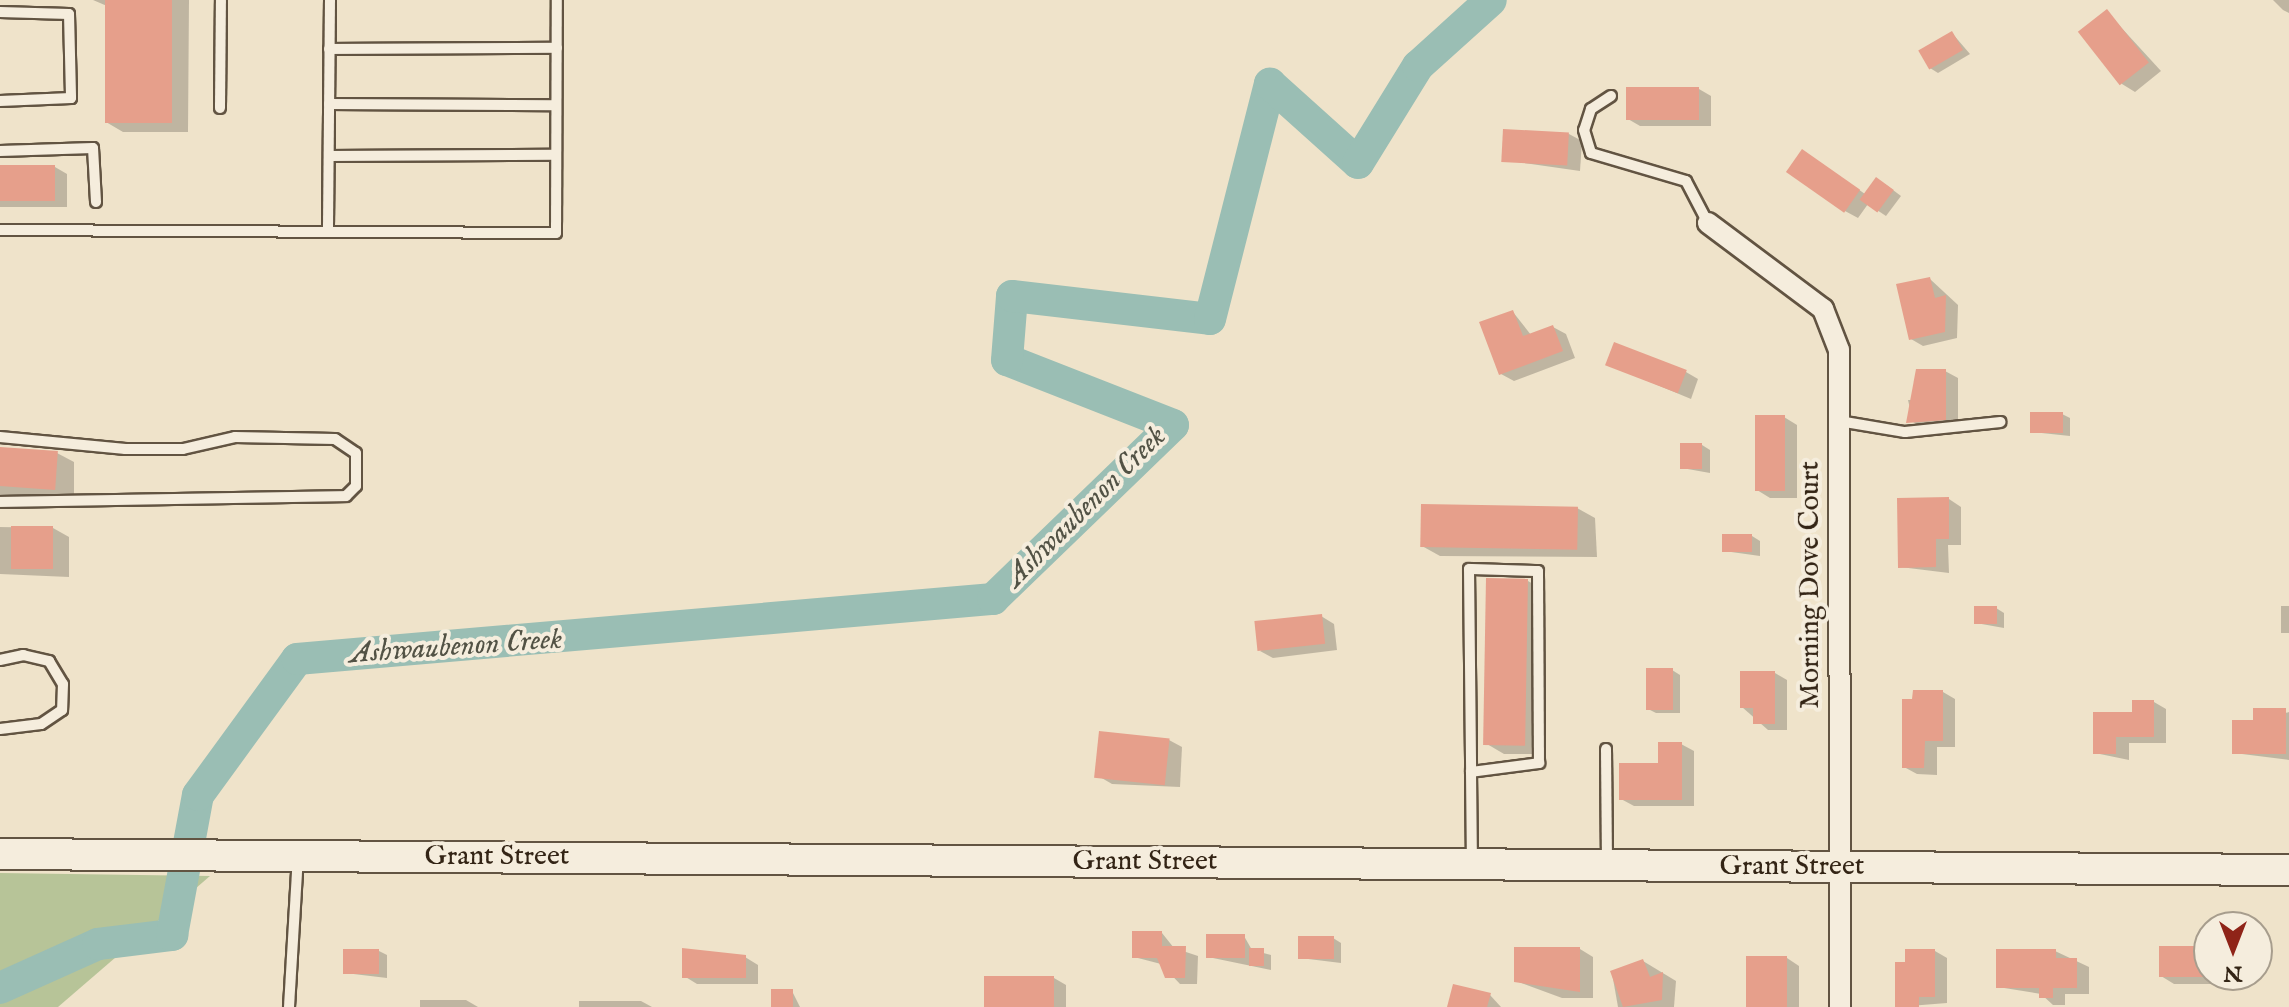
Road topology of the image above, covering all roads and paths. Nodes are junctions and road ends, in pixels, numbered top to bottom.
1 (221, 0) edge
2 (330, 0) edge
3 (557, 0) edge
4 (0, 12) edge
5 (557, 48) junction
6 (329, 49) junction
7 (1611, 96) dead end
8 (0, 101) edge
9 (329, 104) junction
10 (556, 105) junction
11 (220, 108) dead end
12 (0, 151) edge
13 (556, 155) junction
14 (329, 156) junction
15 (96, 202) dead end
16 (1708, 223) joint
17 (328, 228) junction
18 (0, 230) edge
19 (1839, 421) junction
20 (2000, 422) dead end
21 (0, 437) edge
22 (0, 502) edge
23 (0, 660) edge
24 (0, 729) edge
25 (1606, 749) dead end
26 (1471, 772) junction
27 (0, 854) edge
28 (298, 856) junction
29 (1472, 865) junction
30 (1607, 865) junction
31 (1839, 867) junction
32 (2289, 870) edge
33 (289, 1007) edge
34 (1840, 1007) edge

1 - 11 lane
2 - 6 lane
3 - 5 lane
4 - 8 lane
5 - 6 lane
5 - 10 lane
6 - 9 lane
7 - 16 lane
9 - 10 lane
9 - 14 lane
10 - 13 lane
12 - 15 lane
13 - 14 lane
13 - 17 lane
14 - 17 lane
16 - 19 street, Morning Dove Court
17 - 18 lane
19 - 20 lane
19 - 31 street, Morning Dove Court
21 - 22 lane
23 - 24 lane
25 - 30 lane
26 - 26 lane
26 - 29 lane
27 - 28 street, Grant Street
28 - 29 street, Grant Street
28 - 33 lane
29 - 30 street, Grant Street
30 - 31 street, Grant Street
31 - 32 street, Grant Street
31 - 34 street, Morning Dove Court

